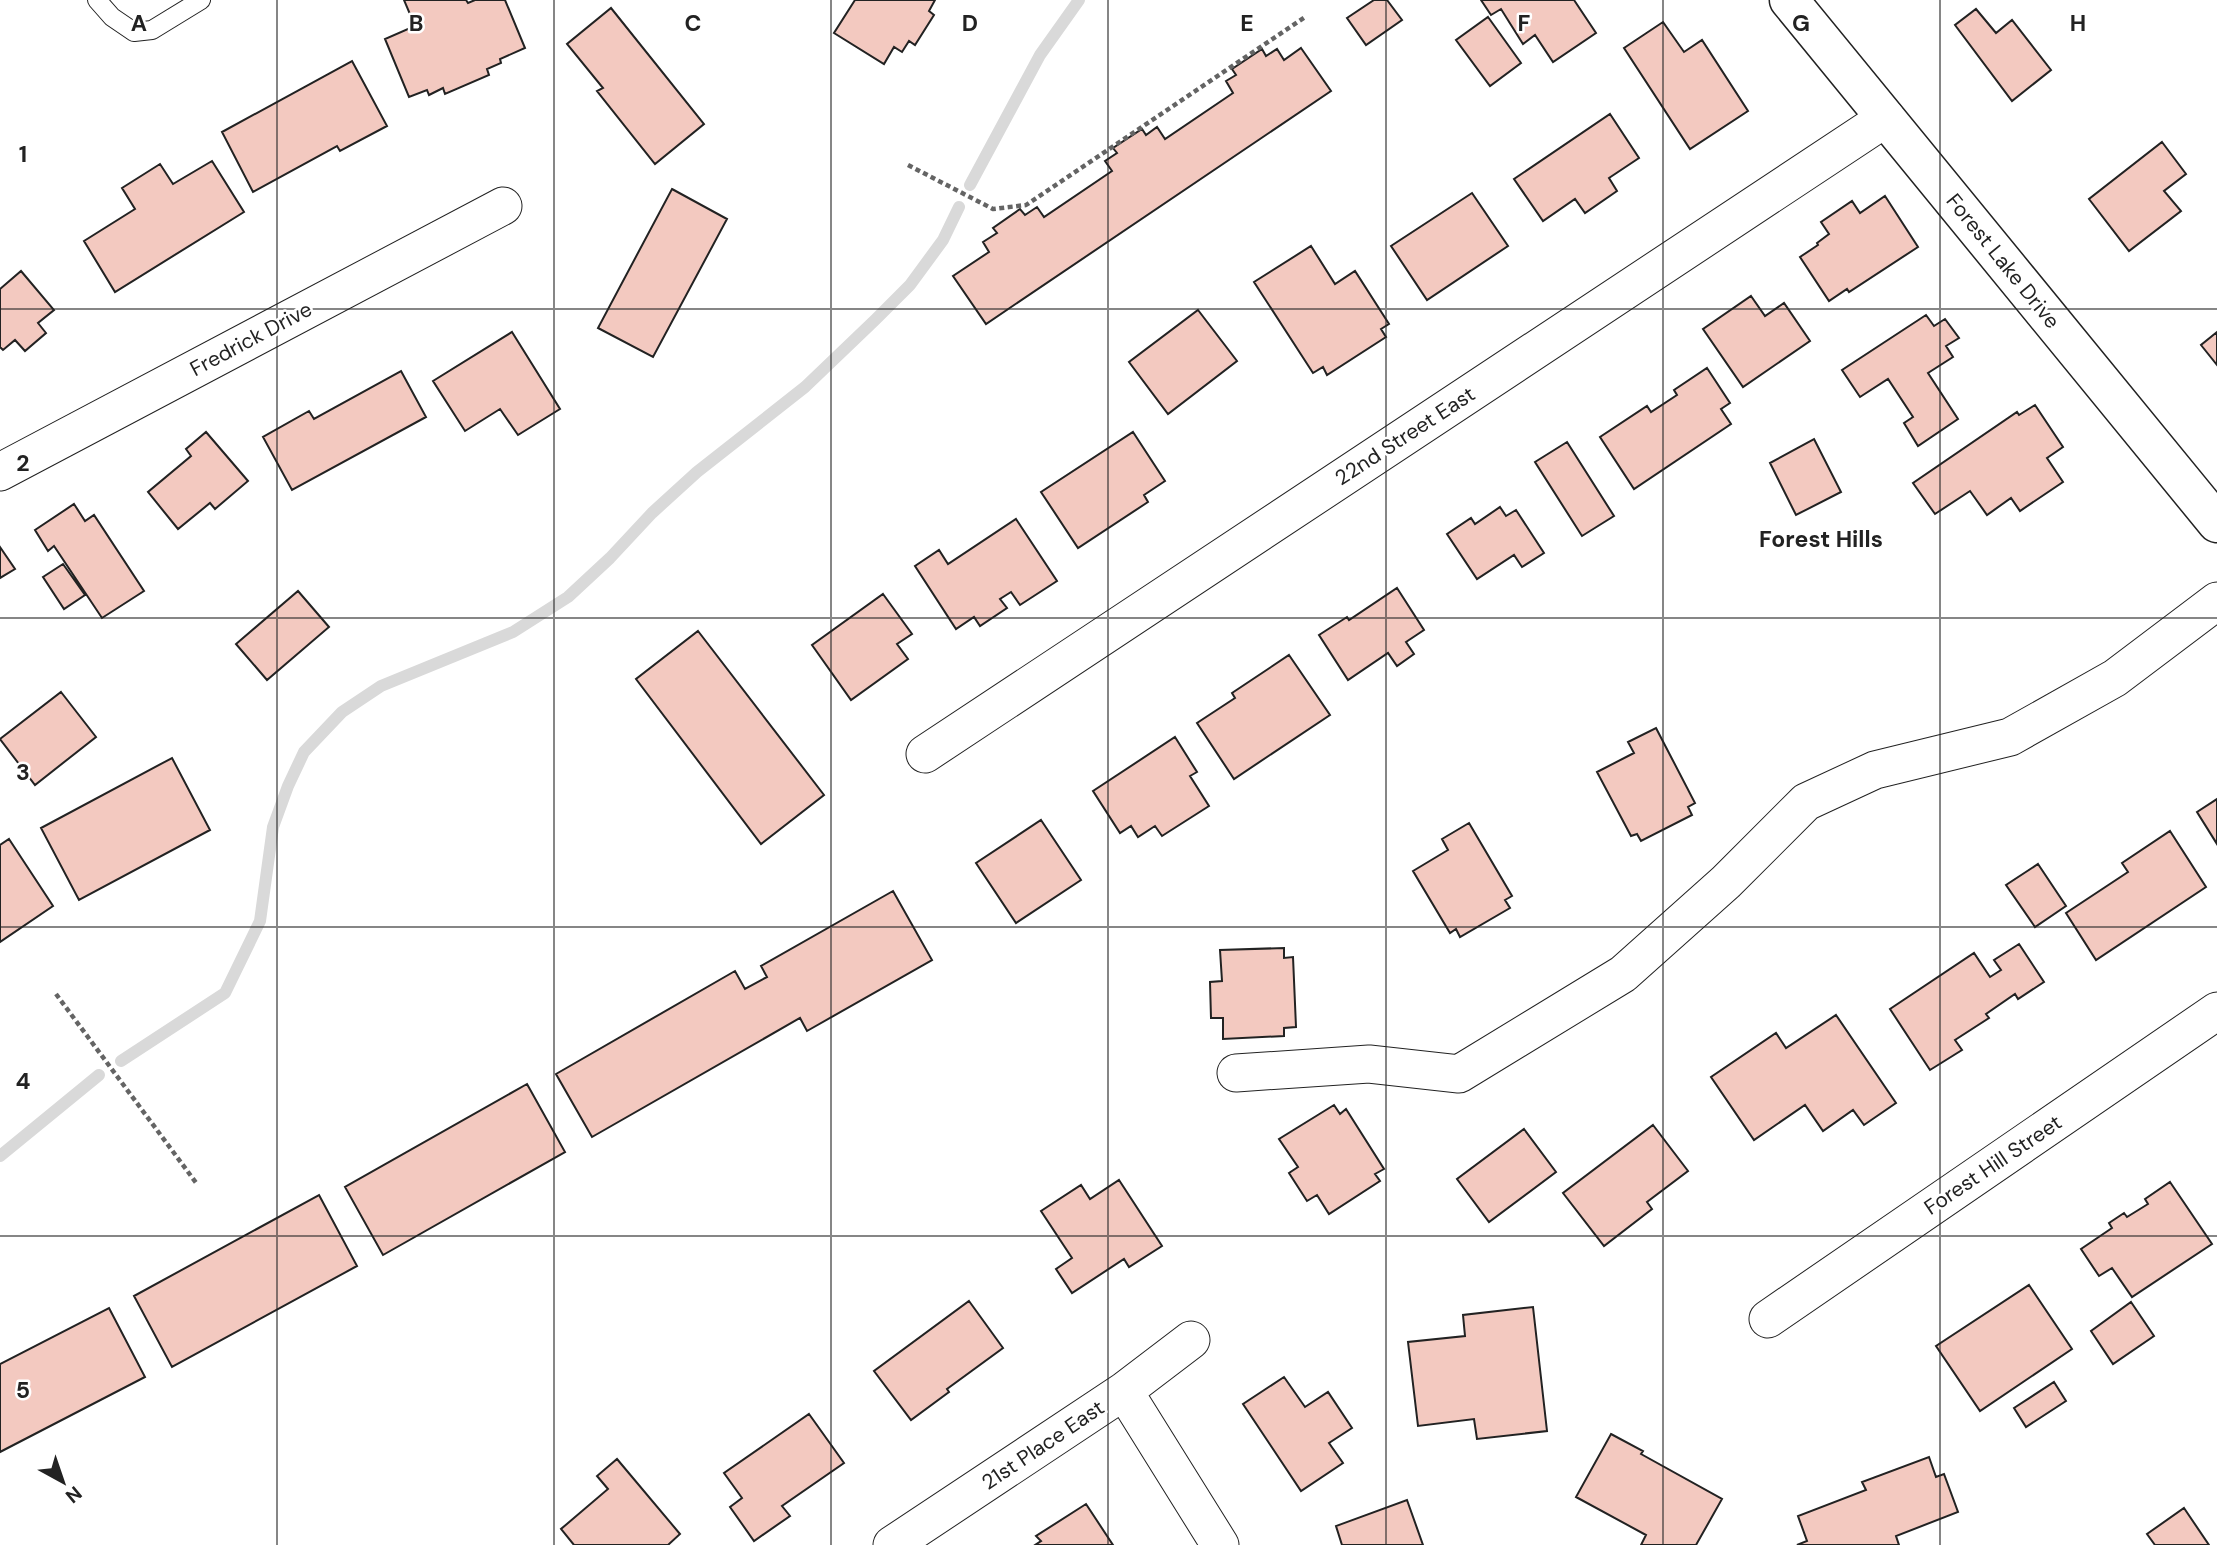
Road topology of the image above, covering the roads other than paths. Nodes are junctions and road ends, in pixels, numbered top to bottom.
1 (97, 0) edge
2 (201, 0) edge
3 (1789, 0) edge
4 (1886, 118) junction
5 (503, 206) dead end
6 (0, 472) edge
7 (2217, 523) edge
8 (2217, 601) edge
9 (925, 754) dead end
10 (2217, 1011) edge
11 (1236, 1073) dead end
12 (1768, 1319) dead end
13 (1191, 1340) dead end
14 (1124, 1391) junction
15 (892, 1545) edge
16 (1220, 1545) edge

1 - 2 lane
3 - 4 street, Forest Lake Drive
4 - 7 street, Forest Lake Drive
4 - 9 street, 22nd Street East
5 - 6 street, Fredrick Drive
8 - 11 street
10 - 12 street, Forest Hill Street
13 - 14 street, 21st Place East
14 - 15 street, 21st Place East
14 - 16 street

